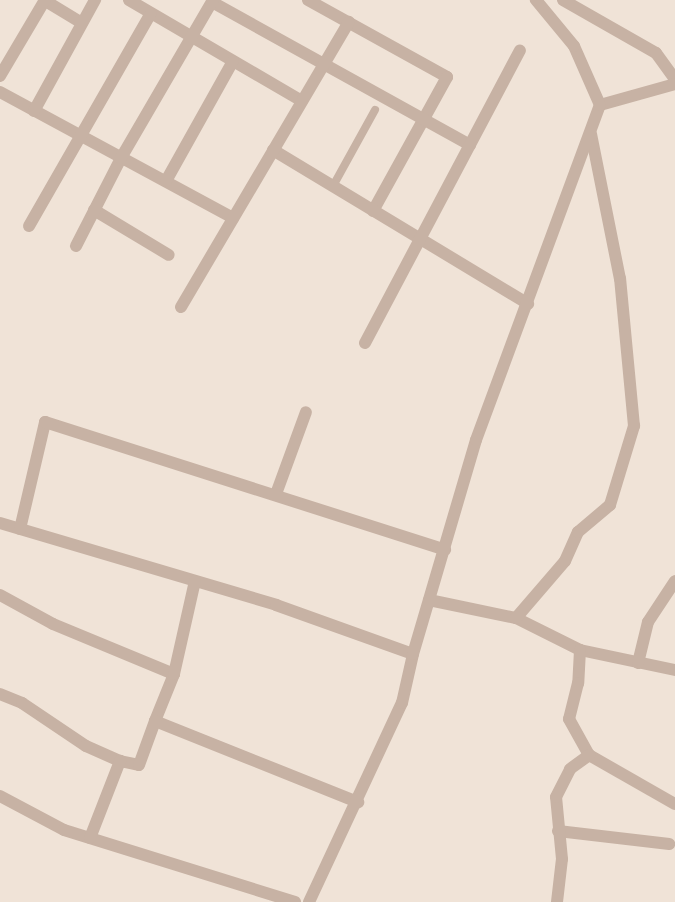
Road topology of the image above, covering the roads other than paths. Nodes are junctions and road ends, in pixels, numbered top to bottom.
1 (44, 0) edge
2 (95, 0) edge
3 (129, 0) edge
4 (308, 0) edge
5 (536, 0) edge
6 (563, 0) edge
7 (213, 1) edge
8 (151, 13) junction
9 (349, 22) junction
10 (82, 23) junction
11 (192, 37) junction
12 (520, 50) dead end
13 (233, 60) junction
14 (323, 66) junction
15 (0, 76) edge
16 (675, 78) edge
17 (675, 84) edge
18 (0, 92) edge
19 (302, 101) junction
20 (600, 105) junction
21 (375, 110) dead end
22 (34, 111) junction
23 (423, 120) junction
24 (591, 132) junction
25 (80, 135) junction
26 (470, 145) junction
27 (272, 150) junction
28 (122, 158) junction
29 (166, 182) junction
30 (333, 186) junction
31 (94, 210) junction
32 (373, 210) junction
33 (233, 218) junction
34 (29, 226) dead end
35 (419, 238) junction
36 (76, 246) dead end
37 (169, 255) dead end
38 (528, 304) junction
39 (181, 306) dead end
40 (366, 343) dead end
41 (306, 412) dead end
42 (276, 494) junction
43 (0, 523) edge
44 (20, 529) junction
45 (445, 550) junction
46 (195, 581) junction
47 (675, 581) edge
48 (0, 595) edge
49 (429, 600) junction
50 (516, 618) junction
51 (580, 650) junction
52 (413, 654) junction
53 (638, 663) junction
54 (675, 670) edge
55 (174, 674) junction
56 (0, 694) edge
57 (155, 721) junction
58 (588, 755) junction
59 (120, 761) junction
60 (0, 796) edge
61 (358, 802) junction
62 (675, 804) edge
63 (558, 831) junction
64 (90, 838) junction
65 (669, 844) dead end
66 (295, 902) edge
67 (309, 902) edge
68 (557, 902) edge

1 - 10 street
1 - 15 street
2 - 10 street
3 - 8 street
4 - 9 street
5 - 20 street
6 - 16 street
7 - 11 street
7 - 14 street
8 - 11 street
8 - 25 street
9 - 14 street
9 - 23 street
10 - 22 street
11 - 13 street
11 - 28 street
12 - 26 street
13 - 19 street
13 - 29 street
14 - 19 street
14 - 23 street
17 - 20 street
18 - 22 street
19 - 27 street
20 - 24 street
21 - 30 lane
22 - 25 street
23 - 26 street
23 - 32 street
24 - 38 street
24 - 50 street
25 - 28 street
25 - 34 street
26 - 35 street
27 - 30 street
27 - 33 street
28 - 29 street
28 - 31 street
29 - 33 street
30 - 32 street
31 - 36 street
31 - 37 street
32 - 35 street
33 - 39 street
35 - 38 street
35 - 40 street
38 - 45 street
41 - 42 street
42 - 44 street
42 - 45 street
43 - 44 street
44 - 46 street
45 - 49 street
46 - 52 street
46 - 55 street
47 - 53 street
48 - 55 street
49 - 50 street
49 - 52 street
50 - 51 street
51 - 53 street
51 - 58 street
52 - 61 street
53 - 54 street
55 - 57 street
56 - 59 street
57 - 59 street
57 - 61 street
58 - 62 street
58 - 63 street
59 - 64 street
60 - 64 street
61 - 67 street
63 - 65 street
63 - 68 street
64 - 66 street

